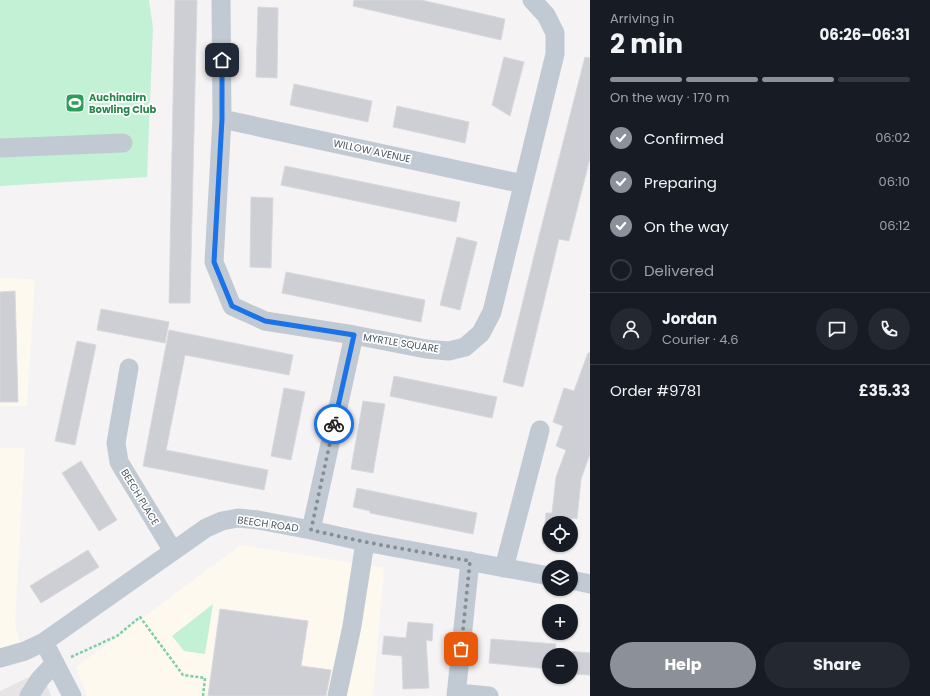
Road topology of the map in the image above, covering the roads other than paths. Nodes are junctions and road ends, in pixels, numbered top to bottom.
1 (221, 0) edge
2 (532, 0) edge
3 (222, 119) junction
4 (123, 143) dead end
5 (0, 148) edge
6 (523, 184) junction
7 (354, 335) junction
8 (128, 368) dead end
9 (540, 430) dead end
10 (311, 530) junction
11 (365, 542) junction
12 (173, 551) junction
13 (470, 561) junction
14 (504, 568) junction
15 (542, 575) edge
16 (578, 581) edge
17 (590, 584) edge
18 (44, 642) junction
19 (0, 658) edge
20 (56, 665) junction
21 (456, 695) edge
22 (29, 696) edge
23 (72, 696) edge
24 (337, 696) edge
25 (489, 696) edge

1 - 3 street, MYRTLE SQUARE
2 - 6 street, MYRTLE SQUARE
3 - 6 street, WILLOW AVENUE
3 - 7 street, MYRTLE SQUARE
4 - 5 street
6 - 7 street, MYRTLE SQUARE
7 - 10 street
8 - 12 street, BEECH PLACE
9 - 14 street
10 - 11 street, BEECH ROAD
10 - 12 street, BEECH ROAD
11 - 13 street, BEECH ROAD
11 - 24 street
12 - 18 street, BEECH ROAD
13 - 14 street, BEECH ROAD
13 - 21 street
14 - 15 street, BEECH ROAD
16 - 17 street
18 - 19 street, BEECH ROAD
18 - 20 street
20 - 22 street
20 - 23 street
21 - 25 street

